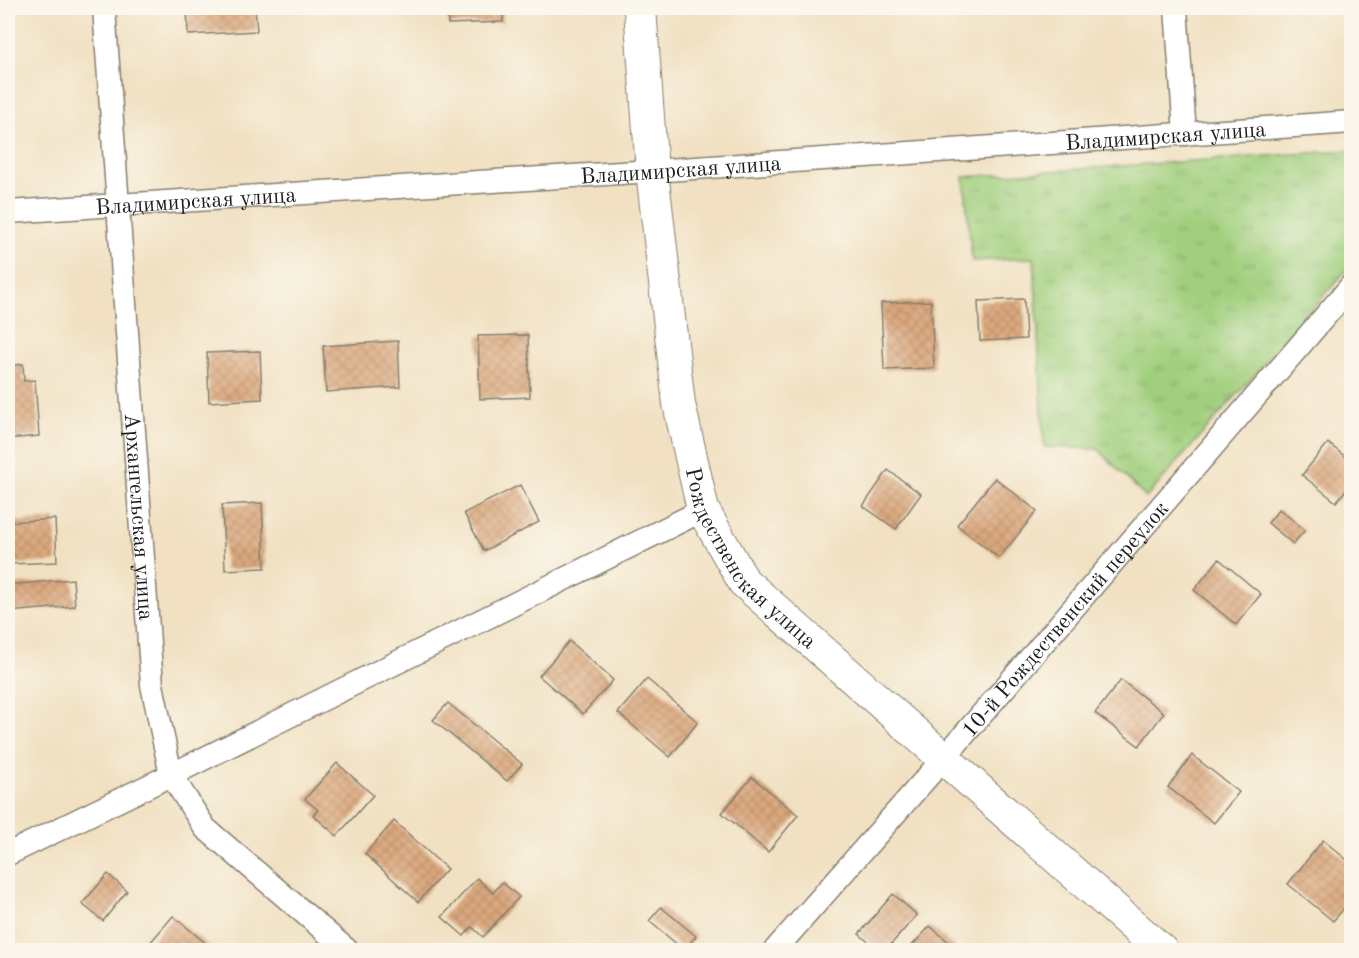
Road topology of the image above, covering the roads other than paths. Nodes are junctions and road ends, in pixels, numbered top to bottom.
1 (104, 8) edge
2 (640, 8) edge
3 (1176, 8) edge
4 (1352, 122) edge
5 (1185, 134) junction
6 (652, 171) junction
7 (118, 205) junction
8 (8, 212) edge
9 (1352, 285) edge
10 (703, 510) junction
11 (945, 758) junction
12 (171, 776) junction
13 (8, 854) edge
14 (347, 951) edge
15 (775, 951) edge
16 (1161, 951) edge

1 - 7 street, Архангельская улица
2 - 6 street, Рождественская улица
3 - 5 street
4 - 5 street, Владимирская улица
5 - 6 street, Владимирская улица
6 - 7 street, Владимирская улица
6 - 10 street, Рождественская улица
7 - 8 street, Владимирская улица
7 - 12 street, Архангельская улица
9 - 11 street, 10-й Рождественский переулок
10 - 11 street, Рождественская улица
10 - 12 street
11 - 15 street, 10-й Рождественский переулок
11 - 16 street, Рождественская улица
12 - 13 street
12 - 14 street, Архангельская улица

